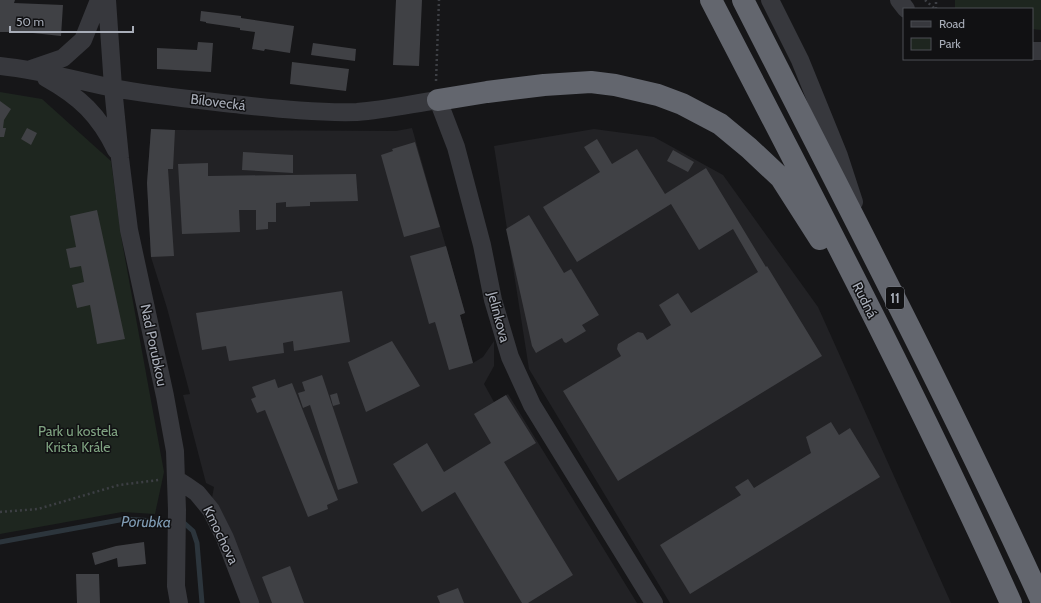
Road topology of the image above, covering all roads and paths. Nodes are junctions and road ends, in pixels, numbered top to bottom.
1 (99, 0) edge
2 (107, 0) edge
3 (439, 0) edge
4 (711, 0) edge
5 (743, 0) edge
6 (770, 0) edge
7 (899, 0) edge
8 (925, 0) edge
9 (905, 8) edge
10 (934, 8) edge
11 (0, 66) edge
12 (30, 69) junction
13 (113, 88) junction
14 (438, 100) junction
15 (120, 158) junction
16 (869, 246) junction
17 (847, 264) junction
18 (176, 479) junction
19 (0, 512) edge
20 (1041, 600) edge
21 (179, 603) edge
22 (250, 603) edge
23 (654, 603) edge
24 (1011, 603) edge

1 - 12 street
2 - 13 street, Nad Porubkou
3 - 14 path
4 - 17 highway, Rudná / 11
5 - 16 highway, Rudná / 11
6 - 16 street
7 - 9 street
8 - 10 path
11 - 12 street, Bílovecká
12 - 13 street, Bílovecká
12 - 15 street
13 - 14 street, Bílovecká
13 - 15 street, Nad Porubkou
14 - 17 highway
14 - 23 street, Jelínkova
15 - 18 street, Nad Porubkou
16 - 20 highway, Rudná / 11
17 - 24 highway, Rudná / 11
18 - 19 path
18 - 21 street, Nad Porubkou
18 - 22 street, Kmochova

